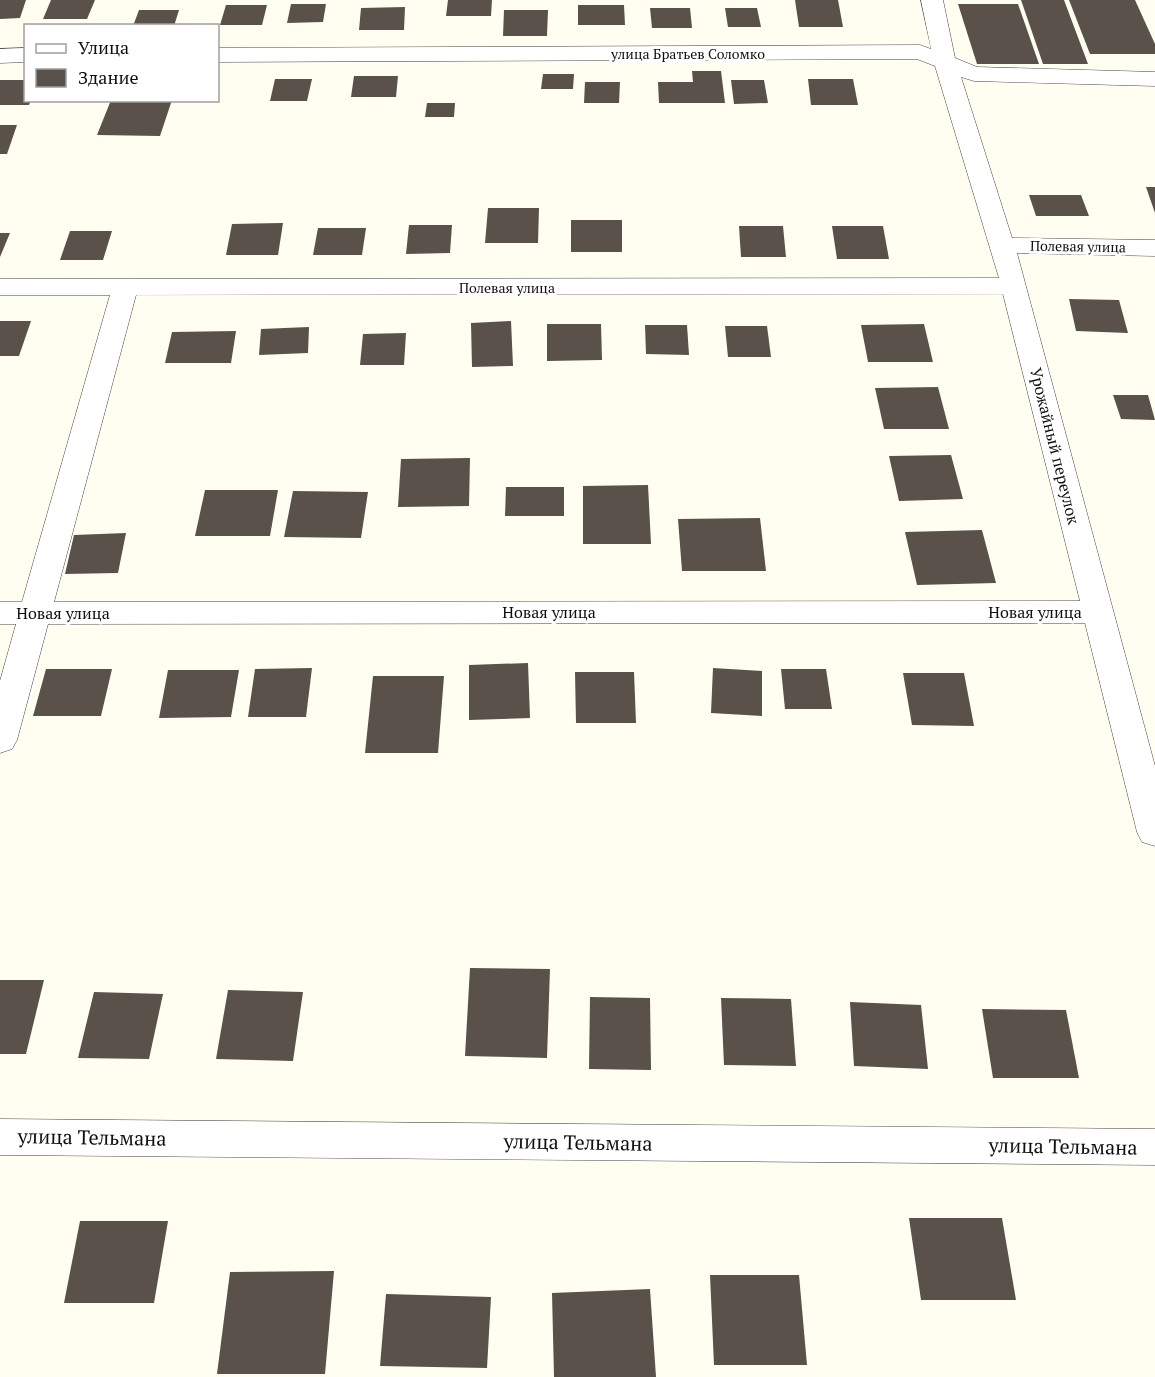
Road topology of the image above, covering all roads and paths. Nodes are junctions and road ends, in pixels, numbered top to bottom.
1 (932, 0) edge
2 (219, 55) edge
3 (0, 56) edge
4 (24, 56) edge
5 (945, 62) junction
6 (1155, 79) edge
7 (1001, 245) junction
8 (1155, 248) edge
9 (1014, 286) junction
10 (0, 287) edge
11 (125, 288) junction
12 (1097, 612) junction
13 (0, 613) edge
14 (35, 613) junction
15 (0, 740) edge
16 (1155, 832) edge
17 (0, 1137) edge
18 (1155, 1147) edge

1 - 5 street, Урожайный переулок
2 - 5 street, улица Братьев Соломко
3 - 4 street
5 - 6 street, улица Братьев Соломко
5 - 7 street, Урожайный переулок
7 - 8 street, Полевая улица
7 - 9 street, Урожайный переулок
9 - 11 street, Полевая улица
9 - 12 street, Урожайный переулок
10 - 11 street, Полевая улица
11 - 14 street
12 - 14 street, Новая улица
12 - 16 street, Урожайный переулок
13 - 14 street, Новая улица
14 - 15 street
17 - 18 street, улица Тельмана

